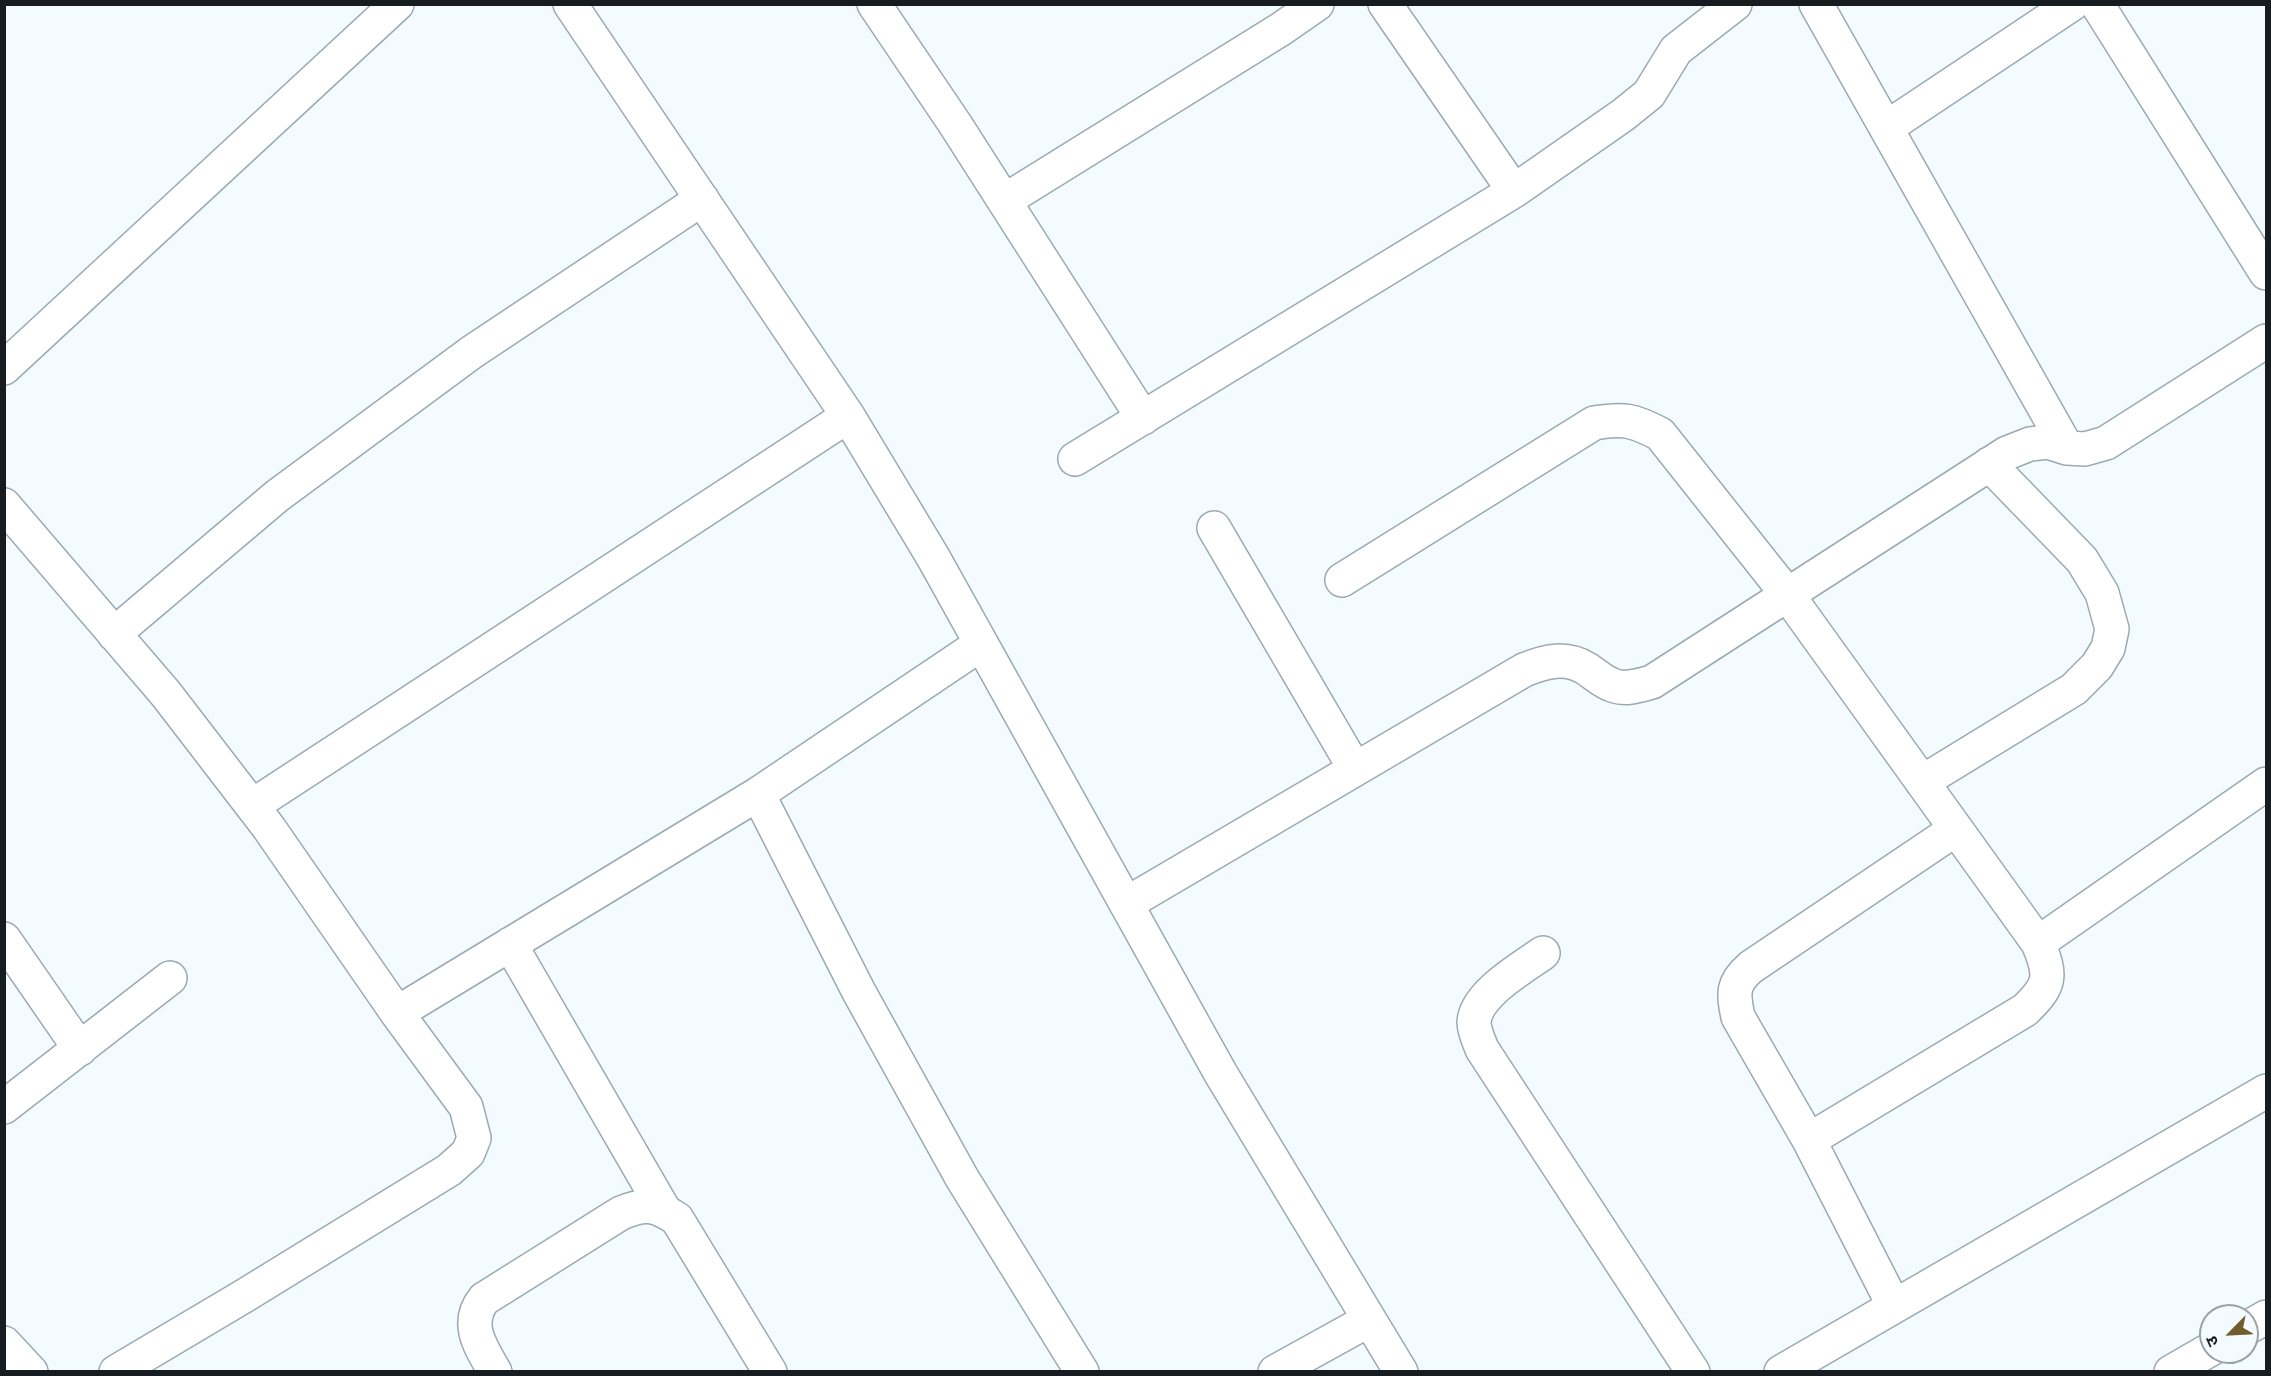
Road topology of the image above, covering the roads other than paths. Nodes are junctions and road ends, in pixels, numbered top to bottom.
1 (397, 4) edge
2 (570, 4) edge
3 (874, 4) edge
4 (1317, 4) edge
5 (1385, 4) edge
6 (1735, 4) edge
7 (1816, 4) edge
8 (2072, 4) edge
9 (2097, 4) edge
10 (1886, 128) junction
11 (1514, 191) junction
12 (702, 199) junction
13 (1004, 201) junction
14 (2266, 273) edge
15 (2266, 341) edge
16 (4, 368) edge
17 (848, 416) junction
18 (1143, 418) junction
19 (2067, 448) junction
20 (1075, 459) dead end
21 (1989, 465) junction
22 (4, 504) edge
23 (1214, 528) dead end
24 (1342, 580) dead end
25 (1787, 594) junction
26 (114, 634) junction
27 (981, 644) junction
28 (1355, 769) junction
29 (1922, 782) junction
30 (2266, 784) edge
31 (758, 794) junction
32 (252, 806) junction
33 (1956, 829) junction
34 (1126, 904) junction
35 (4, 939) edge
36 (2038, 943) junction
37 (510, 945) junction
38 (1543, 952) dead end
39 (170, 978) dead end
40 (397, 1013) junction
41 (80, 1049) junction
42 (2264, 1097) edge
43 (4, 1107) edge
44 (1809, 1140) junction
45 (664, 1210) junction
46 (1894, 1306) junction
47 (1369, 1320) junction
48 (4, 1343) edge
49 (2199, 1356) edge
50 (31, 1371) edge
51 (116, 1371) edge
52 (495, 1371) edge
53 (770, 1371) edge
54 (1082, 1371) edge
55 (1275, 1371) edge
56 (1401, 1371) edge
57 (1693, 1371) edge
58 (1781, 1371) edge
59 (2171, 1371) edge

1 - 16 street
2 - 12 street
3 - 13 street
4 - 13 street
5 - 11 street
6 - 11 street
7 - 10 street
8 - 10 street
9 - 14 street
10 - 19 street
11 - 18 street
12 - 17 street
12 - 26 street
13 - 18 street
15 - 19 street
17 - 27 street
17 - 32 street
18 - 20 street
19 - 21 street
21 - 25 street
21 - 29 street
22 - 26 street
23 - 28 street
24 - 25 street
25 - 28 street
25 - 29 street
26 - 32 street
27 - 31 street
27 - 34 street
28 - 34 street
29 - 33 street
30 - 36 street
31 - 37 street
31 - 54 street
32 - 40 street
33 - 36 street
33 - 44 street
34 - 47 street
35 - 41 street
36 - 44 street
37 - 40 street
37 - 45 street
38 - 57 street
39 - 41 street
40 - 51 street
41 - 43 street
42 - 46 street
44 - 46 street
45 - 52 street
45 - 53 street
46 - 58 street
47 - 55 street
47 - 56 street
48 - 50 street
49 - 59 street

